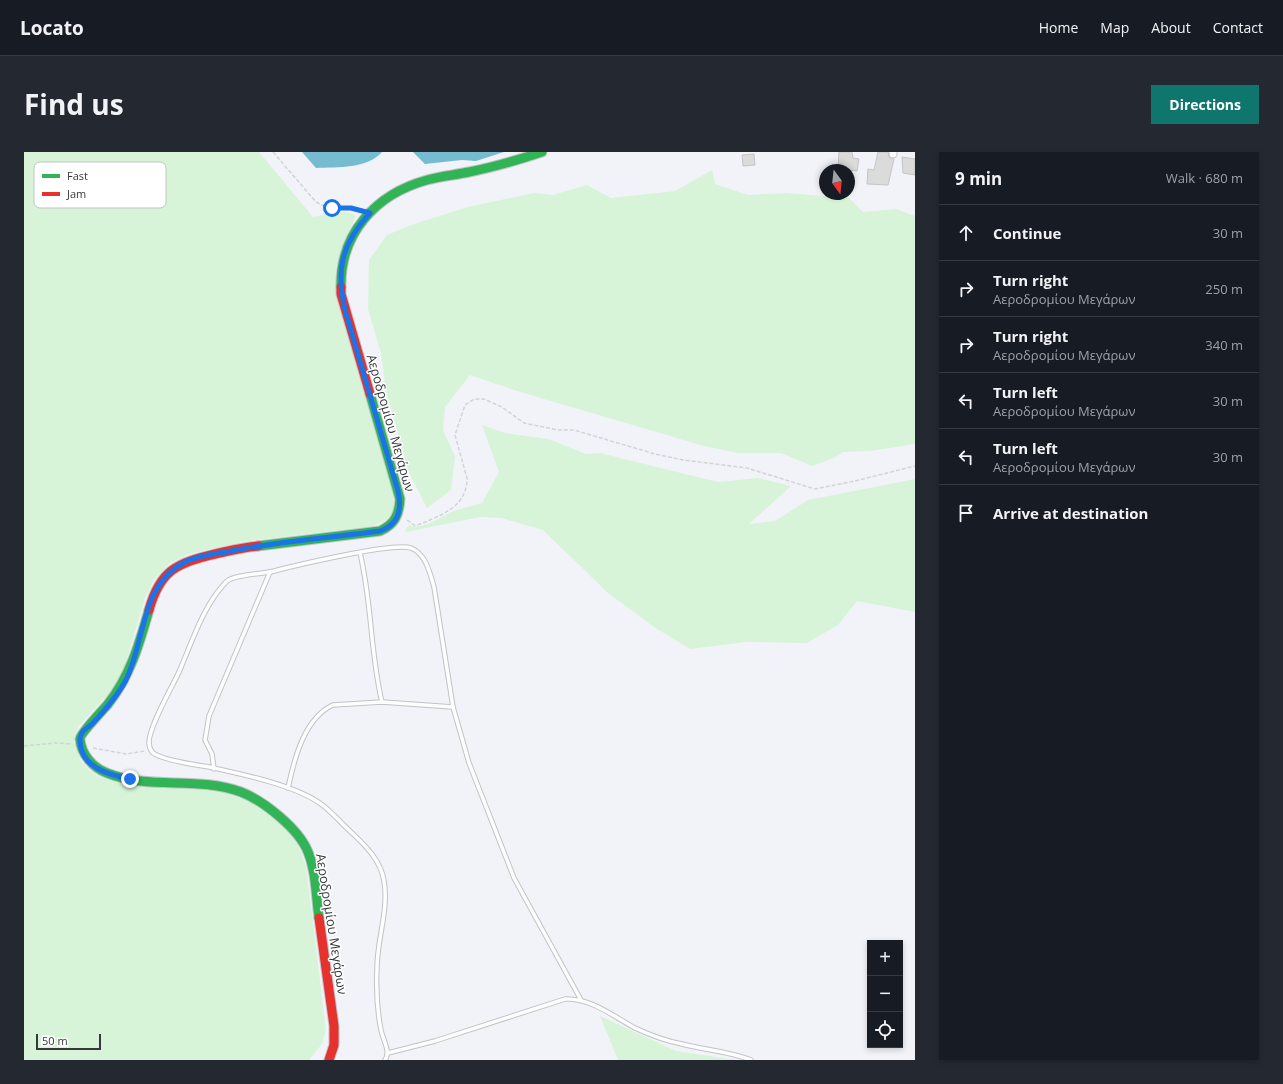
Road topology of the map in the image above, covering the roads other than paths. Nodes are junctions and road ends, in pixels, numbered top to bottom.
1 (542, 152) edge
2 (360, 553) junction
3 (270, 572) junction
4 (382, 702) junction
5 (453, 707) junction
6 (214, 768) junction
7 (288, 788) junction
8 (581, 1000) junction
9 (388, 1053) junction
10 (329, 1060) edge
11 (385, 1060) edge
12 (751, 1060) edge

1 - 10 main road, Αεροδρομίου Μεγάρων
2 - 3 lane
2 - 4 lane
2 - 5 lane
3 - 6 lane
3 - 6 lane
4 - 5 lane
4 - 7 lane
5 - 8 lane
6 - 7 lane
7 - 9 lane
8 - 9 lane
8 - 12 lane
9 - 11 lane

